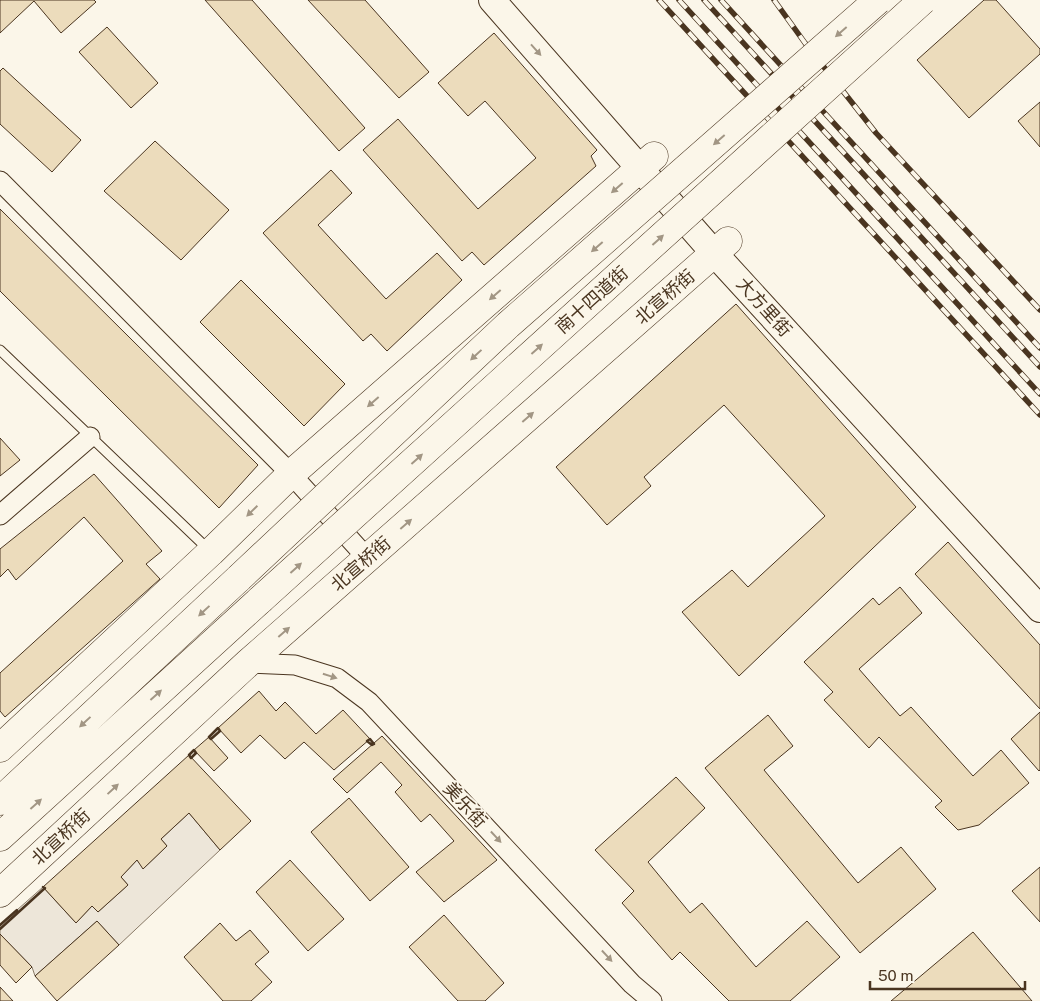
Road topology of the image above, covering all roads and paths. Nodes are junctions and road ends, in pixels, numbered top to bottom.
1 (492, 0) edge
2 (514, 0) edge
3 (878, 0) edge
4 (923, 0) edge
5 (647, 162) junction
6 (0, 180) edge
7 (721, 247) junction
8 (0, 350) edge
9 (90, 437) junction
10 (291, 474) junction
11 (1, 513) edge
12 (211, 552) junction
13 (368, 558) junction
14 (1040, 587) edge
15 (1040, 610) edge
16 (248, 663) junction
17 (0, 748) edge
18 (0, 801) edge
19 (0, 837) edge
20 (0, 893) edge
21 (652, 1001) edge

1 -> 5 main road, 大方里街
2 - 5 main road, 大方里街
3 -> 18 main road, bridge
19 -> 4 main road, 南十四道街, bridge
5 - 7 main road, 大方里街
5 -> 10 main road
6 - 10 street
13 -> 7 main road, 北宣桥街
7 - 14 main road, 大方里街
7 - 15 main road, 大方里街
8 - 9 lane
9 - 11 street
9 - 12 lane
10 -> 12 main road
10 - 13 street
12 - 17 main road
16 -> 13 main road, 北宣桥街
20 -> 16 main road, 北宣桥街
16 -> 21 street, 美乐街

